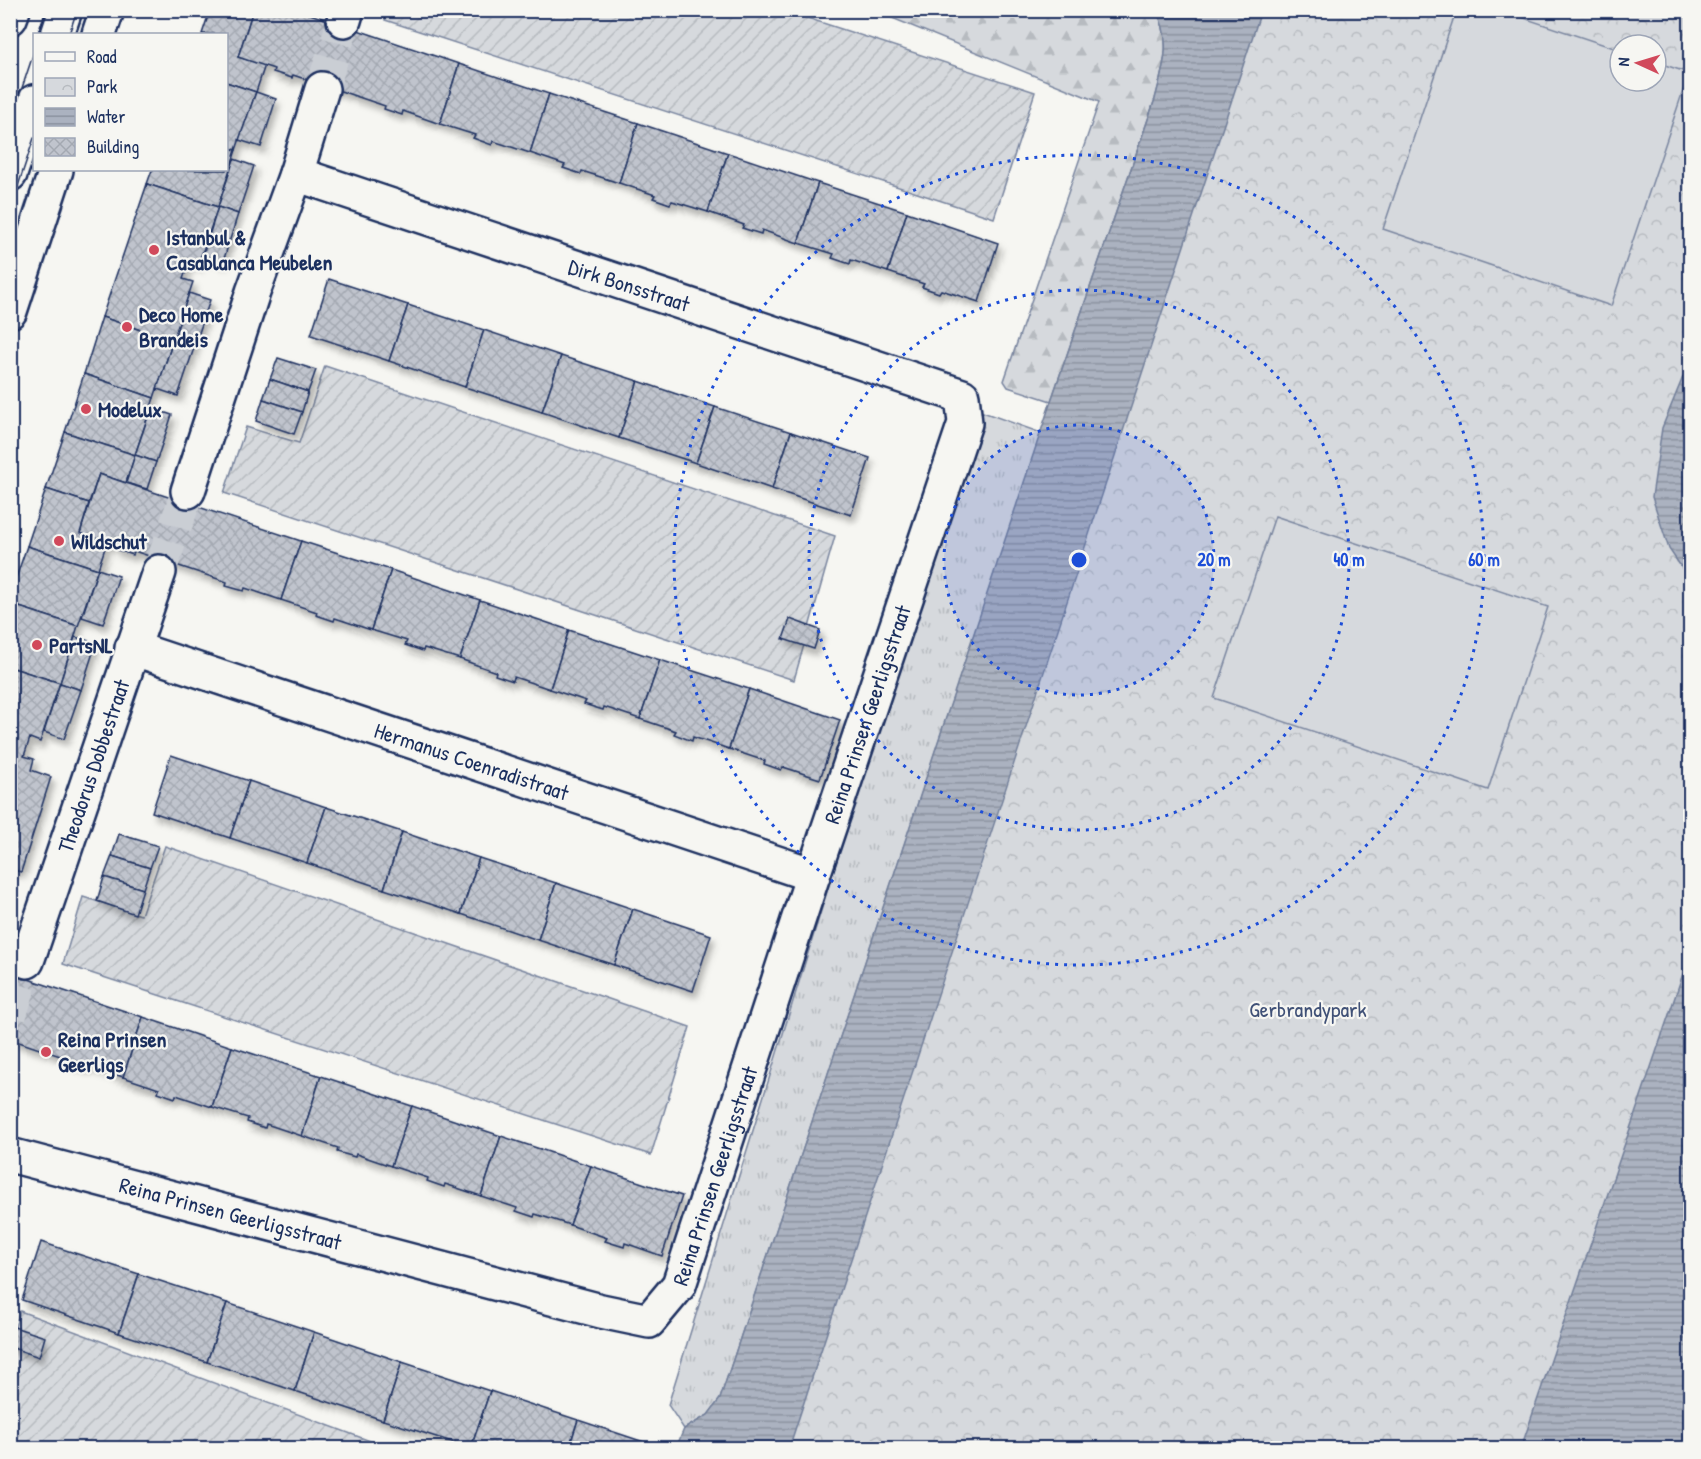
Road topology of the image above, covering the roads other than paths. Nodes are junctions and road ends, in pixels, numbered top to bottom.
1 (13, 10) edge
2 (65, 10) edge
3 (107, 10) edge
4 (10, 18) edge
5 (57, 33) edge
6 (99, 33) edge
7 (322, 89) tunnel mouth
8 (33, 105) edge
9 (56, 171) edge
10 (10, 174) edge
11 (296, 174) junction
12 (10, 311) edge
13 (962, 396) joint
14 (188, 491) tunnel mouth
15 (159, 572) tunnel mouth
16 (132, 648) junction
17 (813, 875) junction
18 (27, 961) tunnel mouth
19 (10, 1155) edge

1 - 4 street
2 - 5 street
3 - 6 street
7 - 11 street
8 - 10 street
9 - 12 street
11 - 13 street, Dirk Bonsstraat
11 - 14 street
13 - 17 street, Reina Prinsen Geerligsstraat
15 - 16 street, Theodorus Dobbestraat
16 - 17 street, Hermanus Coenradistraat
16 - 18 street, Theodorus Dobbestraat
17 - 19 street, Reina Prinsen Geerligsstraat

